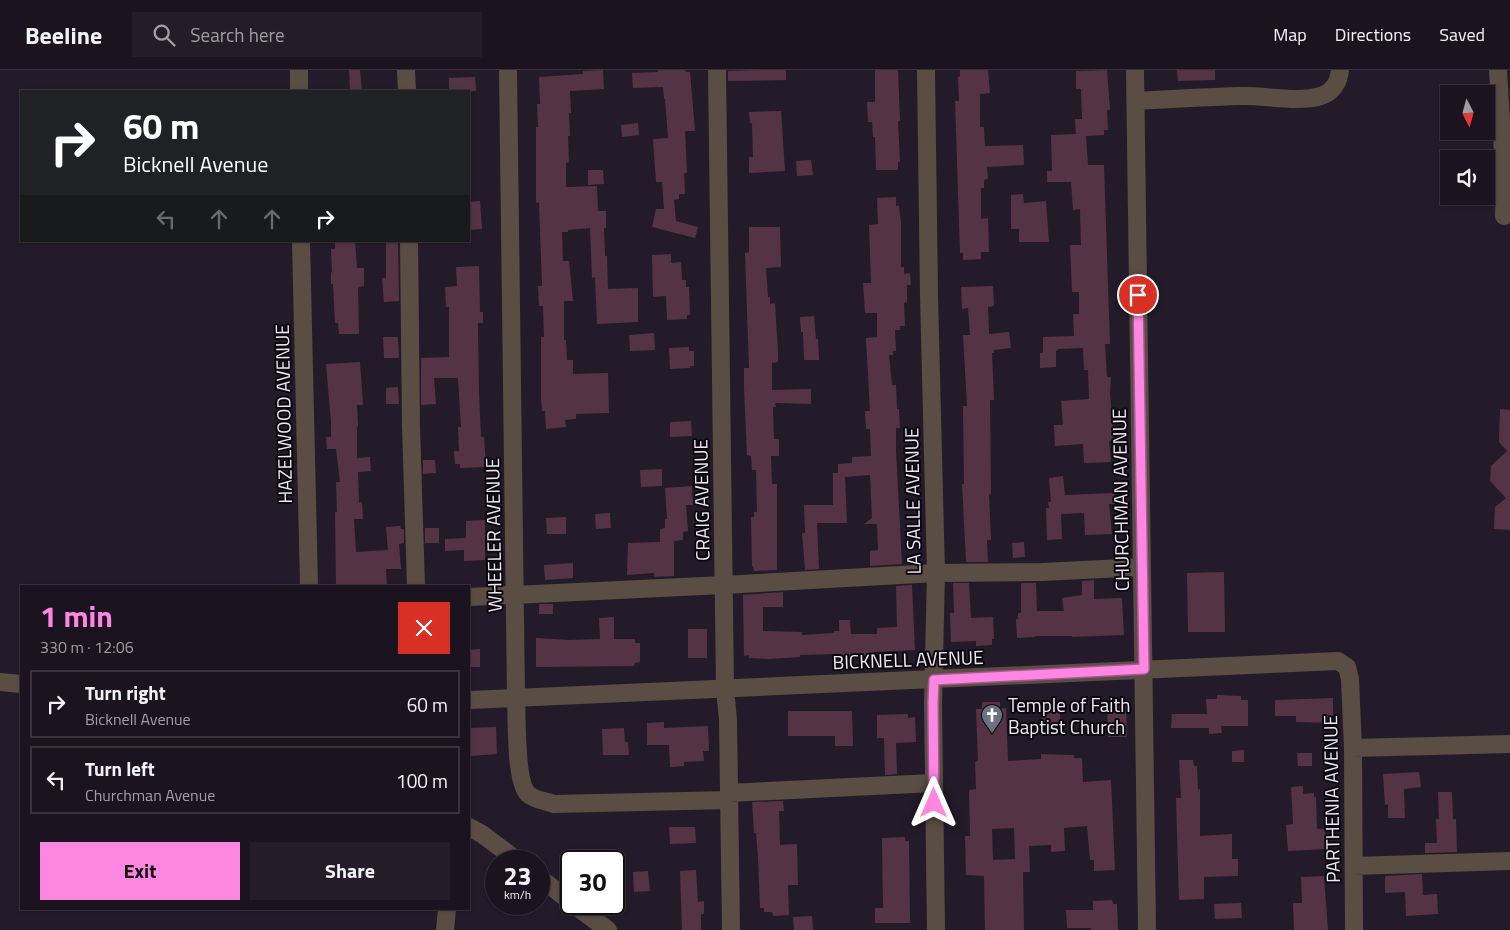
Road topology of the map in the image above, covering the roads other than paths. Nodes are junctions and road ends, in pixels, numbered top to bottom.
1 (299, 70) edge
2 (406, 70) edge
3 (508, 70) edge
4 (717, 70) edge
5 (926, 70) edge
6 (1135, 70) edge
7 (1340, 70) edge
8 (1498, 70) edge
9 (299, 90) edge
10 (406, 90) edge
11 (1136, 101) junction
12 (1506, 149) edge
13 (1504, 216) dead end
14 (301, 242) edge
15 (409, 242) edge
16 (1142, 567) junction
17 (936, 573) junction
18 (309, 585) edge
19 (416, 585) edge
20 (724, 585) junction
21 (515, 595) junction
22 (470, 597) edge
23 (1347, 667) joint
24 (1144, 669) junction
25 (934, 680) junction
26 (0, 682) edge
27 (20, 684) edge
28 (725, 688) junction
29 (516, 697) junction
30 (470, 700) edge
31 (1510, 744) edge
32 (1352, 748) junction
33 (934, 783) junction
34 (729, 797) junction
35 (470, 828) edge
36 (503, 850) edge
37 (1510, 861) edge
38 (1354, 866) junction
39 (550, 886) edge
40 (560, 894) edge
41 (447, 910) edge
42 (588, 915) edge
43 (445, 930) edge
44 (608, 930) edge
45 (732, 930) edge
46 (936, 930) edge
47 (1147, 930) edge
48 (1354, 930) edge

1 - 9 street
2 - 10 street
3 - 21 street, WHEELER AVENUE
4 - 20 street, CRAIG AVENUE
5 - 17 street, LA SALLE AVENUE
6 - 11 street, CHURCHMAN AVENUE
7 - 11 street
8 - 12 street
11 - 16 street, CHURCHMAN AVENUE
12 - 13 street
14 - 18 street, HAZELWOOD AVENUE
15 - 19 street
16 - 17 street
16 - 24 street, CHURCHMAN AVENUE
17 - 20 street
17 - 25 street, LA SALLE AVENUE
20 - 21 street
20 - 28 street, CRAIG AVENUE
21 - 22 street
21 - 29 street, WHEELER AVENUE
23 - 24 street, BICKNELL AVENUE
23 - 32 street, PARTHENIA AVENUE
24 - 25 street, BICKNELL AVENUE
24 - 47 street, CHURCHMAN AVENUE
25 - 28 street, BICKNELL AVENUE
25 - 33 street, LA SALLE AVENUE
26 - 27 street
28 - 29 street, BICKNELL AVENUE
28 - 34 street, CRAIG AVENUE
29 - 30 street, BICKNELL AVENUE
29 - 34 street, WHEELER AVENUE
31 - 32 street
32 - 38 street, PARTHENIA AVENUE
33 - 34 street, WHEELER AVENUE
33 - 46 street, LA SALLE AVENUE
34 - 45 street, CRAIG AVENUE
35 - 36 street
37 - 38 street
38 - 48 street, PARTHENIA AVENUE
39 - 40 street
41 - 43 street
42 - 44 street

